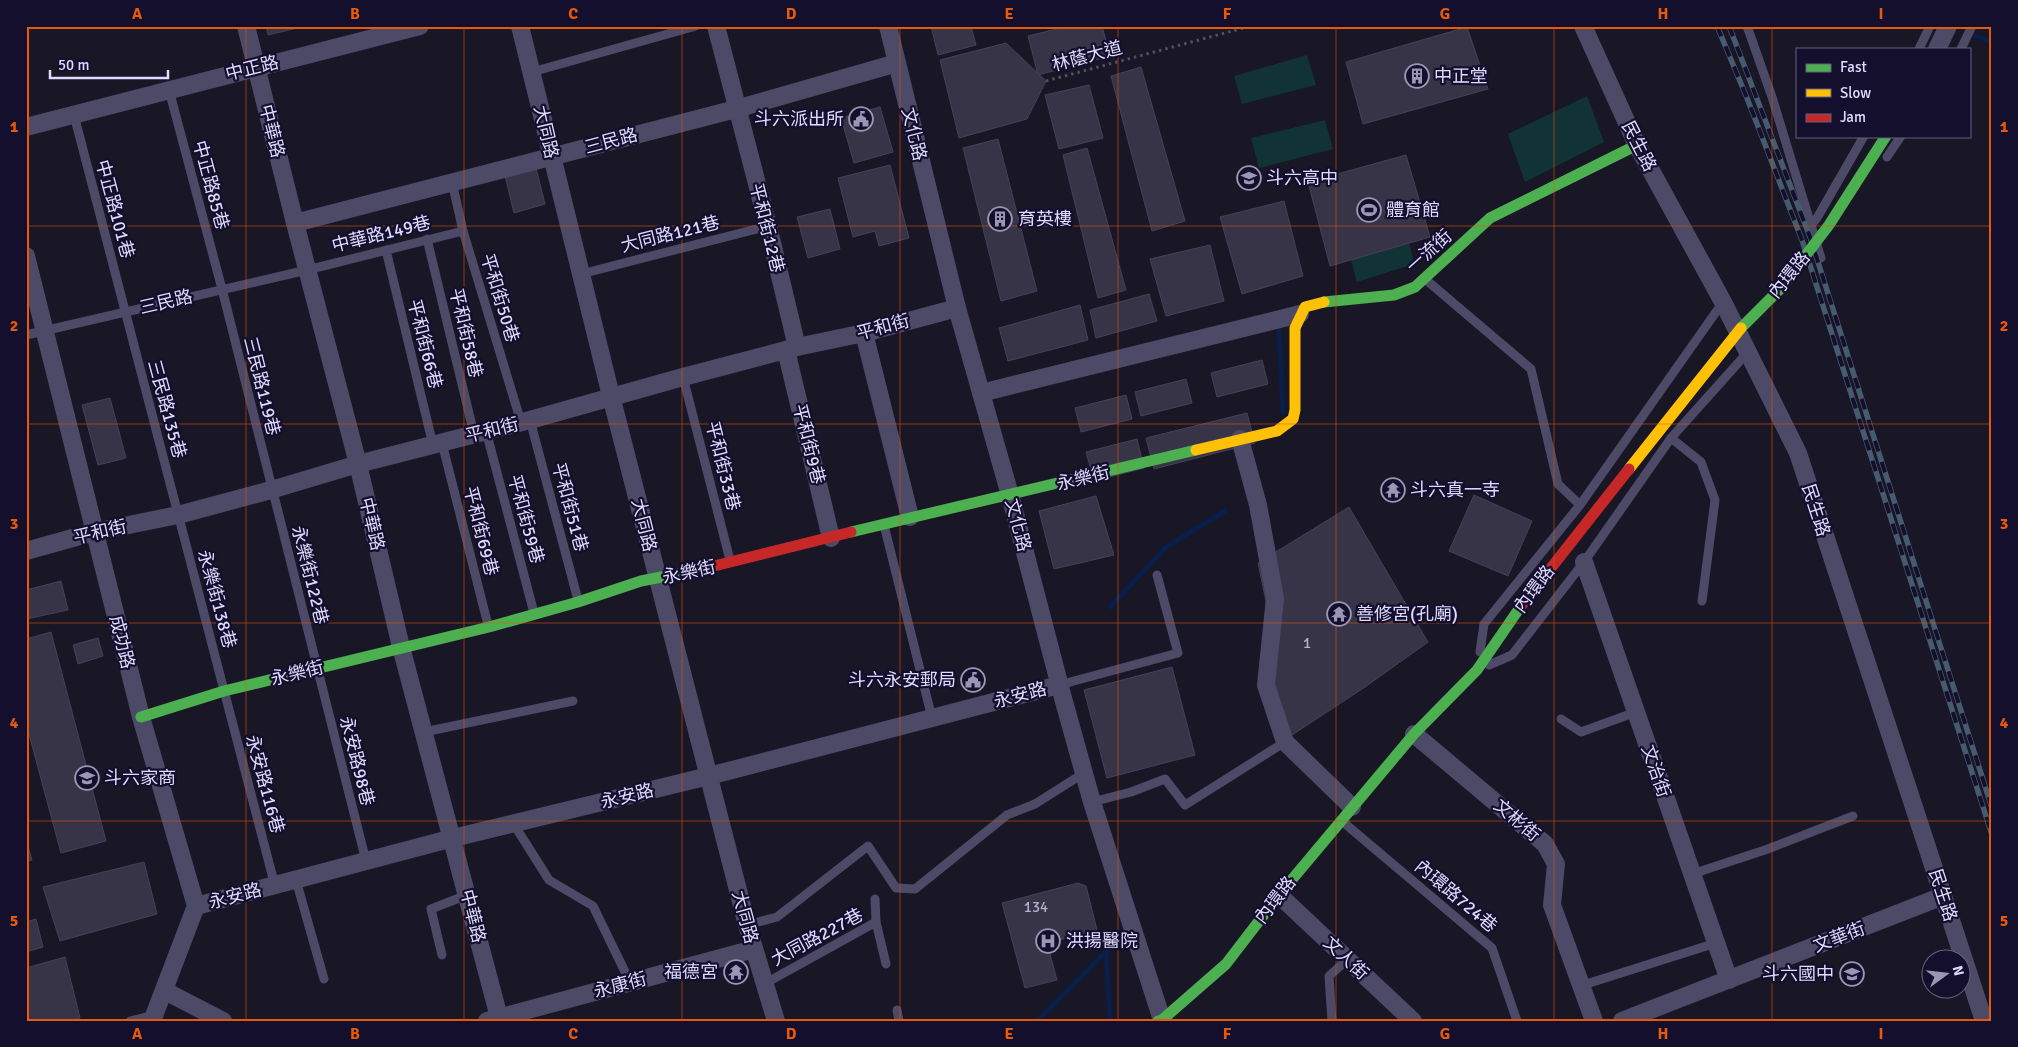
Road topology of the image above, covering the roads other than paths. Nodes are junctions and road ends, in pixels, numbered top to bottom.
1 (246, 26) edge
2 (420, 26) edge
3 (520, 26) edge
4 (696, 26) edge
5 (716, 26) edge
6 (888, 26) edge
7 (1583, 26) edge
8 (1758, 26) edge
9 (1930, 26) edge
10 (1948, 26) edge
11 (1972, 26) edge
12 (1747, 28) edge
13 (1919, 48) edge
14 (1937, 48) edge
15 (1961, 48) edge
16 (897, 63) junction
17 (256, 67) junction
18 (532, 72) junction
19 (169, 90) junction
20 (736, 109) junction
21 (74, 115) junction
22 (26, 127) edge
23 (1863, 138) edge
24 (1885, 138) edge
25 (1900, 138) edge
26 (1637, 145) junction
27 (551, 157) junction
28 (1881, 166) dead end
29 (452, 182) junction
30 (295, 223) junction
31 (1811, 225) junction
32 (768, 226) junction
33 (463, 230) junction
34 (428, 240) junction
35 (386, 250) junction
36 (1826, 250) dead end
37 (26, 256) edge
38 (307, 270) junction
39 (582, 274) junction
40 (1425, 279) junction
41 (222, 289) junction
42 (1723, 302) junction
43 (957, 308) junction
44 (125, 312) junction
45 (1300, 314) junction
46 (45, 330) junction
47 (864, 333) junction
48 (26, 336) edge
49 (791, 348) junction
50 (1747, 353) junction
51 (683, 377) junction
52 (982, 393) junction
53 (611, 396) junction
54 (526, 421) junction
55 (480, 433) junction
56 (1671, 438) junction
57 (1240, 439) junction
58 (438, 444) junction
59 (358, 464) junction
60 (271, 490) junction
61 (1010, 495) junction
62 (1580, 506) junction
63 (178, 515) junction
64 (910, 517) junction
65 (884, 525) junction
66 (94, 532) junction
67 (831, 538) junction
68 (26, 551) edge
69 (1584, 562) junction
70 (731, 563) junction
71 (1157, 575) dead end
72 (658, 578) junction
73 (1702, 601) dead end
74 (578, 602) junction
75 (534, 615) junction
76 (489, 627) junction
77 (401, 648) junction
78 (317, 668) junction
79 (1477, 670) junction
80 (1059, 685) junction
81 (224, 691) junction
82 (573, 701) dead end
83 (1636, 712) junction
84 (141, 717) junction
85 (932, 718) junction
86 (1561, 719) dead end
87 (424, 732) junction
88 (1414, 734) junction
89 (1285, 742) junction
90 (1084, 773) junction
91 (709, 776) junction
92 (1092, 802) junction
93 (1346, 813) junction
94 (1853, 816) dead end
95 (513, 824) junction
96 (452, 838) junction
97 (366, 861) junction
98 (1692, 874) junction
99 (296, 880) junction
100 (275, 886) junction
101 (467, 894) junction
102 (1279, 895) junction
103 (1943, 896) junction
104 (875, 899) dead end
105 (196, 906) junction
106 (876, 922) junction
107 (747, 925) junction
108 (1716, 943) junction
109 (754, 949) junction
110 (442, 955) dead end
111 (1348, 959) junction
112 (886, 964) dead end
113 (324, 979) dead end
114 (1729, 980) junction
115 (630, 982) junction
116 (764, 984) junction
117 (1580, 986) junction
118 (165, 991) junction
119 (897, 1010) dead end
120 (153, 1018) edge
121 (495, 1020) edge
122 (1161, 1020) edge
123 (130, 1021) edge
124 (223, 1021) edge
125 (776, 1021) edge
126 (899, 1021) edge
127 (1332, 1021) edge
128 (1414, 1021) edge
129 (1517, 1021) edge
130 (1594, 1021) edge
131 (1622, 1021) edge
132 (1984, 1021) edge

1 - 17 street, 中華路
2 - 17 street, 中正路
3 - 18 street, 大同路
4 - 18 lane
5 - 20 street, 平和街12巷
6 - 16 street, 文化路
7 - 26 street, 民生路
8 - 12 lane
9 - 13 lane
10 - 14 street
11 - 15 lane
12 - 31 lane
16 - 20 street, 三民路
16 - 43 street, 文化路
17 - 19 street, 中正路
17 - 30 street, 中華路
18 - 27 street, 大同路
19 - 21 street, 中正路
19 - 41 lane, 中正路85巷
20 - 27 street, 三民路
20 - 32 street, 平和街12巷
21 - 22 street, 中正路
21 - 44 lane, 中正路101巷
23 - 31 lane
24 - 79 street, 內環路, bridge
25 - 28 lane
26 - 40 street, 一流街
26 - 42 street, 民生路
27 - 29 street, 三民路
27 - 39 street, 大同路
29 - 30 street, 三民路
29 - 33 lane, 平和街50巷
30 - 38 street, 中華路
31 - 36 lane
32 - 39 lane, 大同路121巷
32 - 49 street, 平和街12巷
33 - 34 lane, 中華路149巷
33 - 54 lane, 平和街50巷
34 - 35 lane, 中華路149巷
34 - 55 lane, 平和街58巷
35 - 38 lane, 中華路149巷
35 - 58 lane, 平和街66巷
37 - 46 street, 成功路
38 - 41 lane, 三民路
38 - 59 street, 中華路
39 - 53 street, 大同路
40 - 45 street, 一流街
40 - 62 lane
41 - 44 lane, 三民路
41 - 60 lane, 三民路119巷
42 - 50 street, 民生路
42 - 62 lane
43 - 47 street, 平和街
43 - 52 street, 文化路
44 - 46 lane, 三民路
44 - 63 lane, 三民路135巷
45 - 52 street
45 - 57 street, 永樂街
46 - 48 lane, 三民路
46 - 66 street, 成功路
47 - 49 street, 平和街
47 - 64 street
49 - 51 street, 平和街
49 - 67 street, 平和街9巷
50 - 56 lane
50 - 103 street, 民生路
51 - 53 street, 平和街
51 - 70 lane, 平和街33巷
52 - 61 street, 文化路
53 - 54 street, 平和街
53 - 72 street, 大同路
54 - 55 street, 平和街
54 - 74 lane, 平和街51巷
55 - 58 street, 平和街
55 - 75 lane, 平和街59巷
56 - 69 lane
56 - 73 lane
57 - 61 street, 永樂街
57 - 89 street
58 - 59 street, 平和街
58 - 76 lane, 平和街69巷
59 - 60 street, 平和街
59 - 77 street, 中華路
60 - 63 street, 平和街
60 - 78 lane, 永樂街122巷
61 - 64 street, 永樂街
61 - 80 street, 文化路
62 - 79 lane
63 - 66 street, 平和街
63 - 81 lane, 永樂街138巷
64 - 65 street, 永樂街
65 - 67 street, 永樂街
65 - 85 lane
66 - 68 street, 平和街
66 - 84 street, 成功路
67 - 70 street, 永樂街
69 - 79 lane
69 - 83 street, 文治街
70 - 72 street, 永樂街
71 - 80 lane
72 - 74 street, 永樂街
72 - 91 street, 大同路
74 - 75 street, 永樂街
75 - 76 street, 永樂街
76 - 77 street, 永樂街
77 - 78 street, 永樂街
77 - 87 street, 中華路
78 - 81 street, 永樂街
78 - 97 lane, 永安路98巷
79 - 88 street, 內環路
80 - 85 street, 永安路
80 - 90 street, 文化路
81 - 84 street, 永樂街
81 - 100 lane, 永安路116巷
82 - 87 lane
83 - 86 lane
83 - 98 street, 文治街
84 - 105 street, 成功路
85 - 91 street, 永安路
87 - 96 street, 中華路
88 - 93 street, 內環路
88 - 117 street, 文彬街
89 - 92 lane
89 - 93 street
90 - 92 street, 文化路
90 - 107 lane
91 - 95 street, 永安路
91 - 107 street, 大同路
92 - 122 street, 文化路
93 - 102 street, 內環路
93 - 129 lane, 內環路724巷
94 - 98 lane
95 - 96 street, 永安路
95 - 115 lane
96 - 97 street, 永安路
96 - 101 street, 中華路
97 - 99 street, 永安路
98 - 108 street, 文治街
99 - 100 street, 永安路
99 - 113 lane
100 - 105 street, 永安路
101 - 110 lane
101 - 121 street, 中華路
102 - 111 street, 文人街
102 - 122 street, 內環路
103 - 114 street, 文華街
103 - 132 street, 民生路
104 - 106 lane
105 - 118 street
106 - 112 lane, 大同路227巷
106 - 116 lane, 大同路227巷
107 - 109 street, 大同路
108 - 114 street, 文治街
108 - 117 lane
109 - 115 street, 永康街
109 - 116 street, 大同路
111 - 127 lane
111 - 128 street, 文人街
114 - 131 street, 文華街
115 - 121 street, 永康街
116 - 125 street, 大同路
117 - 130 street, 文彬街
118 - 120 street
118 - 124 street
119 - 126 lane
120 - 123 lane

